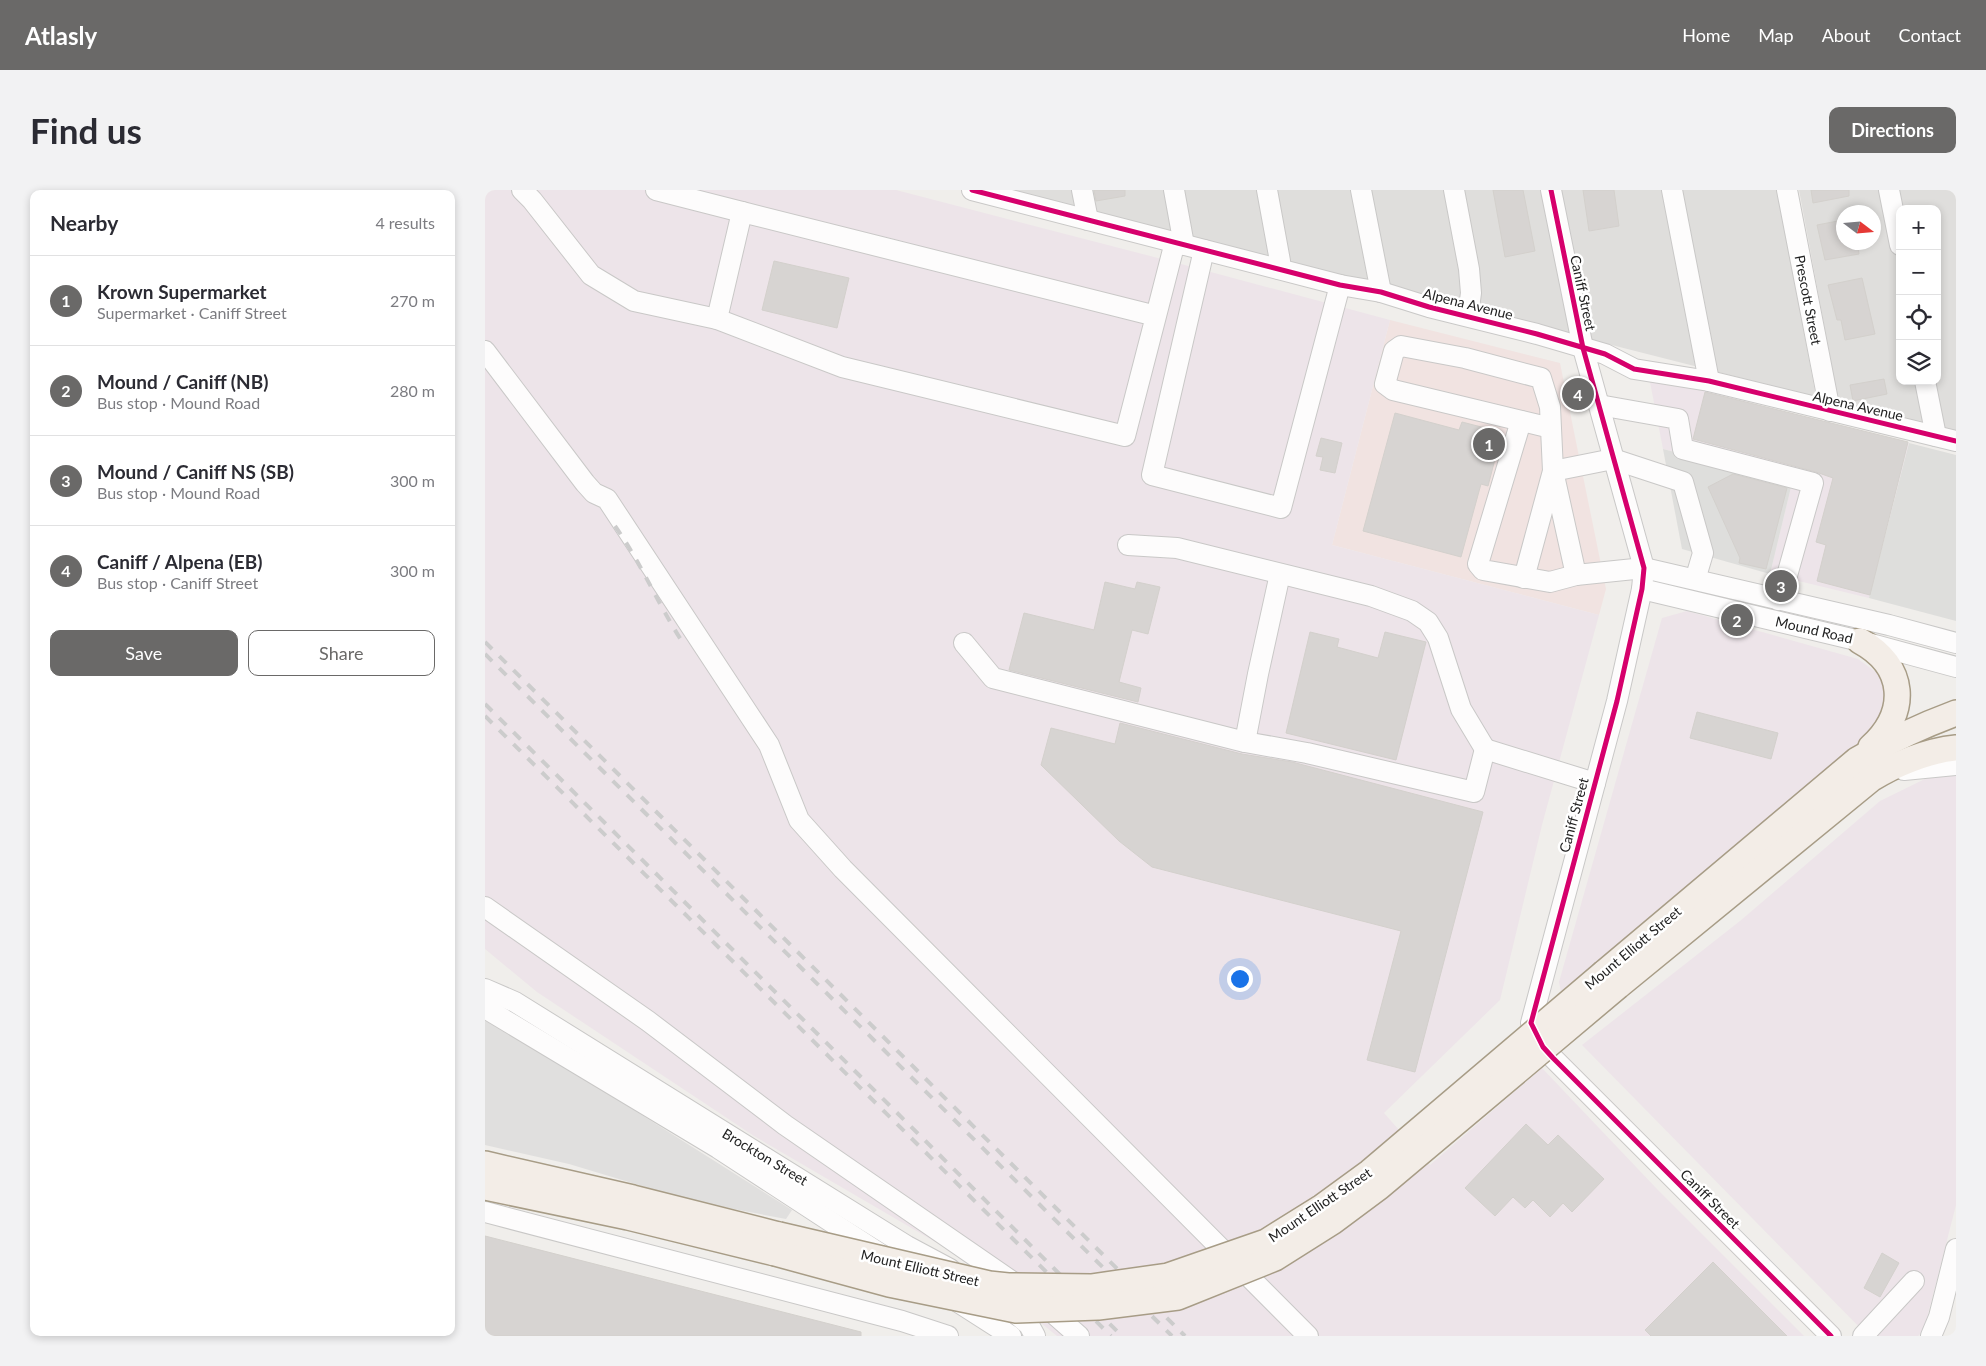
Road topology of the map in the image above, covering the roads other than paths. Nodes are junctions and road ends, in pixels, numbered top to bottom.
1 (522, 190) edge
2 (656, 190) edge
3 (1082, 190) edge
4 (1174, 190) edge
5 (1267, 190) edge
6 (1361, 190) edge
7 (1454, 190) edge
8 (1551, 190) edge
9 (1672, 190) edge
10 (1787, 190) edge
11 (1889, 190) edge
12 (984, 192) edge
13 (742, 212) junction
14 (1088, 220) junction
15 (1896, 225) edge
16 (1179, 243) junction
17 (1204, 250) junction
18 (1279, 269) junction
19 (1340, 285) junction
20 (1381, 292) junction
21 (1468, 315) junction
22 (1156, 316) junction
23 (717, 319) junction
24 (1583, 348) junction
25 (485, 351) edge
26 (1709, 381) junction
27 (1926, 385) edge
28 (1599, 406) junction
29 (1830, 411) junction
30 (1521, 421) junction
31 (1551, 428) junction
32 (1936, 436) junction
33 (1956, 441) edge
34 (1613, 459) junction
35 (1553, 471) junction
36 (1128, 544) dead end
37 (1644, 568) junction
38 (1280, 574) junction
39 (1576, 575) junction
40 (1524, 578) junction
41 (1695, 580) junction
42 (1642, 589) junction
43 (1778, 600) junction
44 (1860, 641) junction
45 (964, 643) dead end
46 (1956, 643) edge
47 (1956, 668) edge
48 (1956, 713) edge
49 (1245, 742) junction
50 (1956, 748) edge
51 (1485, 749) junction
52 (1956, 765) edge
53 (1864, 769) junction
54 (1595, 783) junction
55 (485, 908) edge
56 (485, 989) edge
57 (485, 1008) edge
58 (485, 1164) edge
59 (485, 1187) edge
60 (485, 1212) edge
61 (777, 1244) junction
62 (1956, 1249) edge
63 (1914, 1280) dead end
64 (948, 1336) edge
65 (1011, 1336) edge
66 (1035, 1336) edge
67 (1079, 1336) edge
68 (1308, 1336) edge
69 (1831, 1336) edge
70 (1863, 1336) edge
71 (1931, 1336) edge

1 - 23 street
2 - 13 street
3 - 14 street
4 - 16 street
5 - 18 street
6 - 20 street
7 - 21 street
8 - 24 street, Caniff Street
9 - 26 street
10 - 29 street, Prescott Street
11 - 15 street
12 - 14 street, Alpena Avenue
13 - 22 street
13 - 23 street
14 - 16 street, Alpena Avenue
16 - 17 street, Alpena Avenue
16 - 22 street
17 - 18 street, Alpena Avenue
17 - 19 street
18 - 19 street, Alpena Avenue
19 - 20 street, Alpena Avenue
20 - 21 street, Alpena Avenue
21 - 24 street, Alpena Avenue
22 - 23 street
24 - 26 street, Alpena Avenue
24 - 28 street, Caniff Street
25 - 68 street
26 - 29 street, Alpena Avenue
27 - 32 street
28 - 34 street, Caniff Street
28 - 43 street
29 - 32 street, Alpena Avenue
30 - 31 street
30 - 31 street
30 - 40 street, Mound Road
31 - 35 street
32 - 33 street, Alpena Avenue
34 - 35 street
34 - 37 street, Caniff Street
34 - 41 street
35 - 39 street
35 - 40 street
36 - 38 street
37 - 39 street, Mound Road
37 - 41 street, Mound Road
37 - 42 street, Caniff Street
38 - 49 street
38 - 51 street
39 - 40 street, Mound Road
41 - 43 street, Mound Road
42 - 44 street, Mound Road
42 - 54 street, Caniff Street
43 - 46 street, Mound Road
44 - 47 street, Mound Road
44 - 53 main road
45 - 49 street
48 - 53 main road, Mount Elliott Street
49 - 51 street
50 - 53 main road, Mount Elliott Street
51 - 54 street
52 - 53 street
53 - 61 main road, Mount Elliott Street, bridge
54 - 69 street, Caniff Street
55 - 67 street
56 - 66 street, Brockton Street
57 - 65 street, Brockton Street
58 - 61 main road, Mount Elliott Street
59 - 61 main road, Mount Elliott Street
60 - 64 street
62 - 71 street
63 - 70 street

